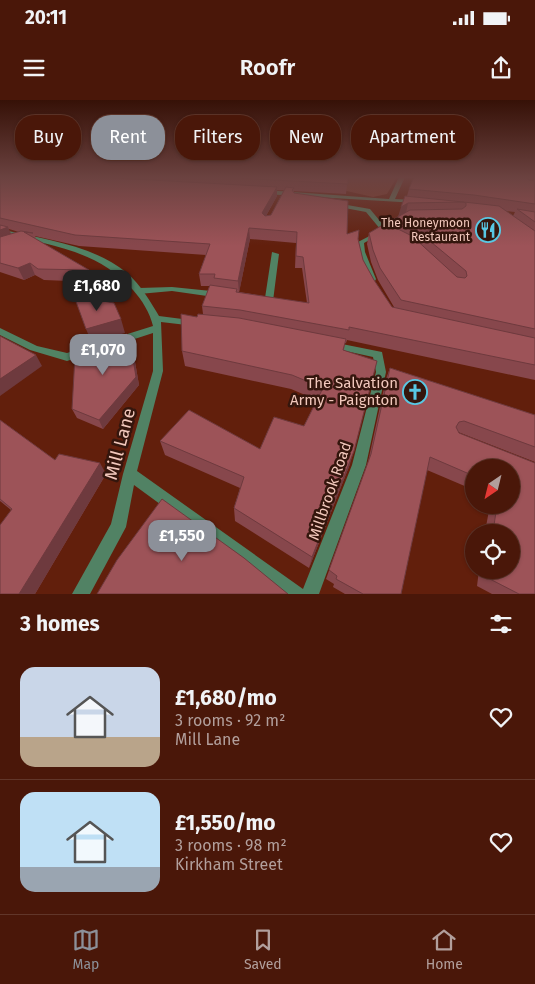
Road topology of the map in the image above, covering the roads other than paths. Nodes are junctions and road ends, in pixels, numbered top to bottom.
1 (297, 200) edge
2 (399, 200) edge
3 (320, 203) edge
4 (419, 203) edge
5 (330, 204) edge
6 (415, 216) edge
7 (0, 231) edge
8 (387, 232) junction
9 (28, 237) junction
10 (14, 242) edge
11 (276, 254) dead end
12 (376, 290) edge
13 (139, 291) junction
14 (230, 296) edge
15 (250, 299) edge
16 (157, 324) junction
17 (203, 324) edge
18 (0, 331) edge
19 (324, 343) edge
20 (130, 474) junction
21 (81, 594) edge
22 (297, 594) edge
23 (310, 594) edge

1 - 3 street
2 - 4 street
5 - 8 street
6 - 8 street
7 - 9 street, Mill Lane
8 - 12 street
9 - 10 street
9 - 13 street, Mill Lane
11 - 15 street
13 - 14 street
13 - 16 street, Mill Lane
16 - 17 street
16 - 18 street
16 - 20 street, Mill Lane
19 - 23 street, Millbrook Road
20 - 21 street, Mill Lane
20 - 22 street

